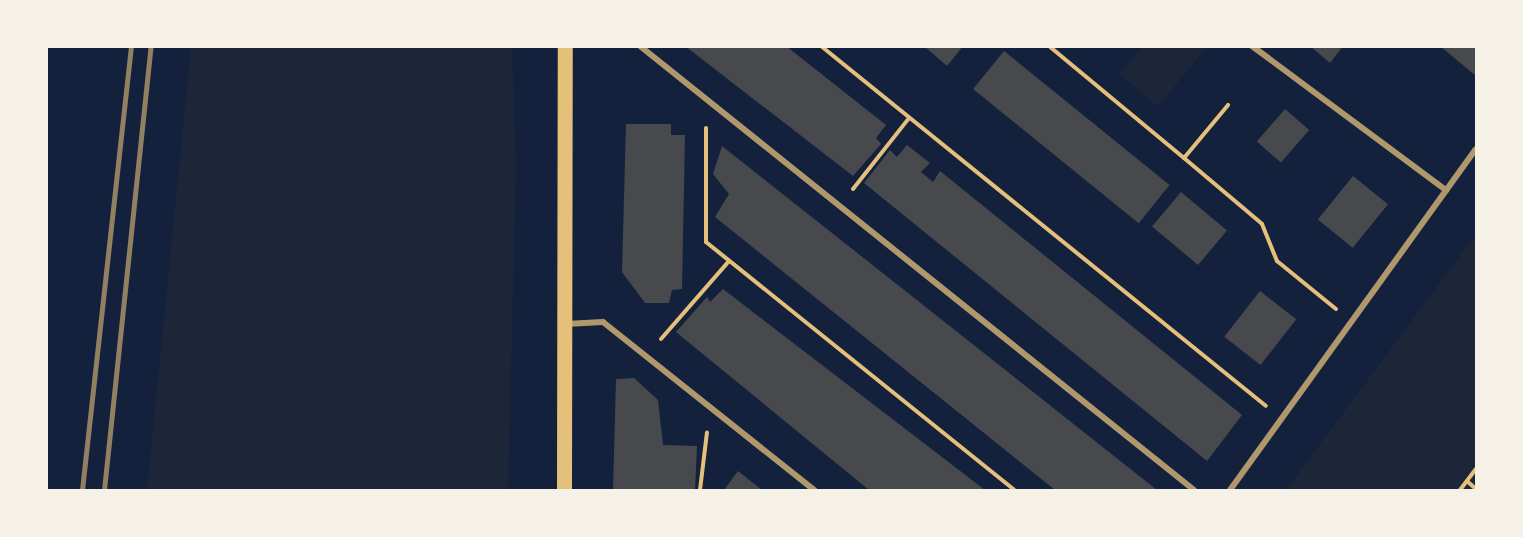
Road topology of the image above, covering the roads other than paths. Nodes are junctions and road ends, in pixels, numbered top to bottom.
1 (565, 46) edge
2 (640, 46) edge
3 (1252, 46) edge
4 (1476, 149) edge
5 (1446, 190) junction
6 (565, 324) junction
7 (564, 490) edge
8 (814, 490) edge
9 (1194, 490) edge
10 (1230, 490) edge

1 - 6 main road
2 - 9 street
3 - 5 street
4 - 5 street
5 - 10 street
6 - 7 main road
6 - 8 street

